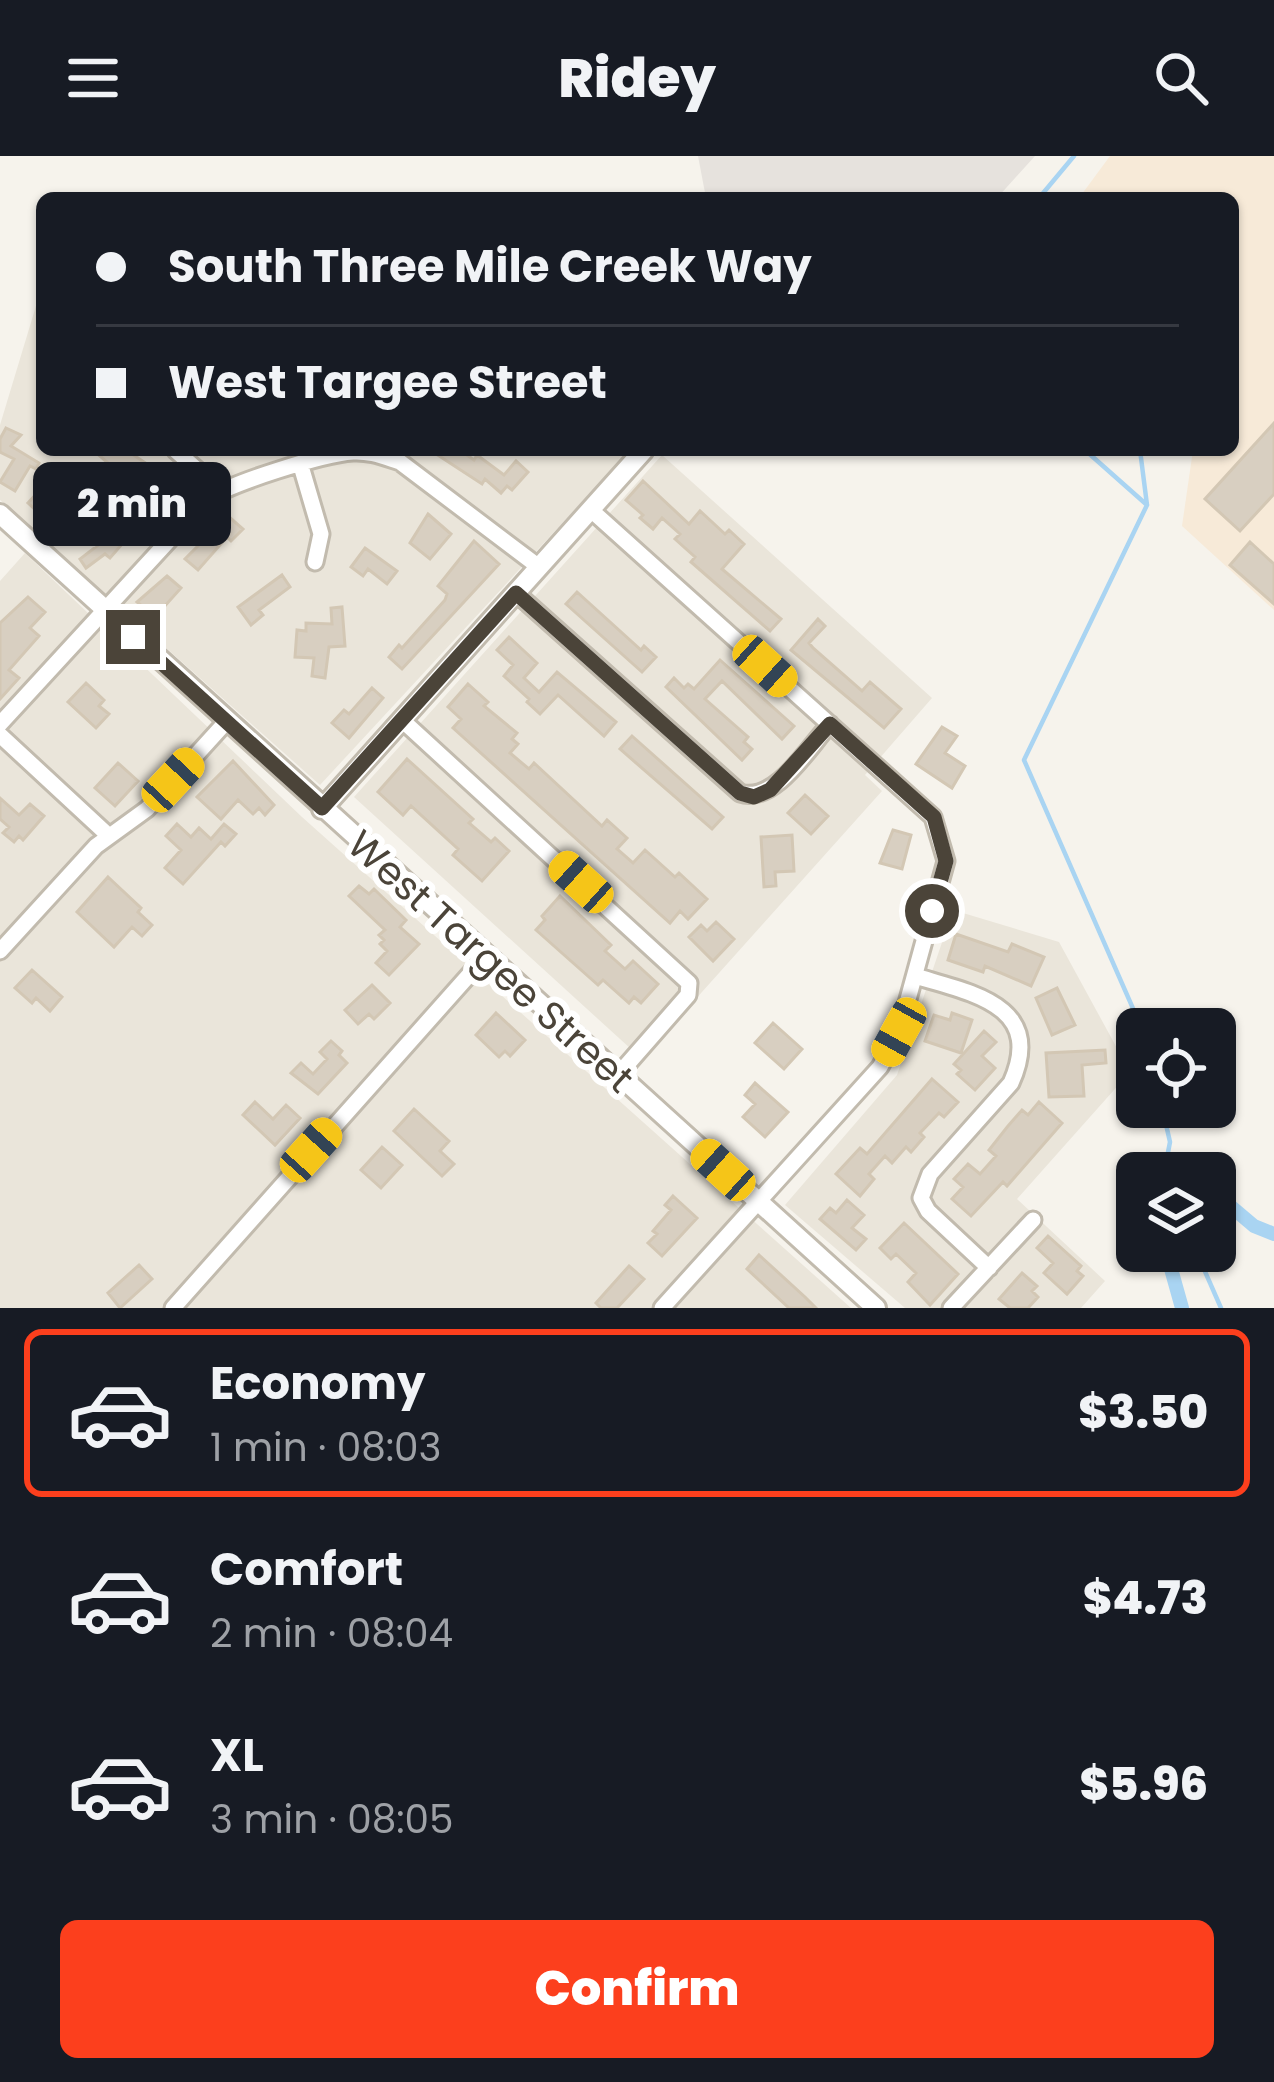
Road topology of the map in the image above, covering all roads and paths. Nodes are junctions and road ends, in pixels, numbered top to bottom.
1 (182, 456) edge
2 (335, 456) edge
3 (383, 456) edge
4 (639, 456) edge
5 (301, 466) junction
6 (220, 490) junction
7 (591, 510) junction
8 (0, 514) edge
9 (315, 562) dead end
10 (539, 567) junction
11 (516, 593) junction
12 (102, 609) junction
13 (402, 720) junction
14 (226, 722) junction
15 (0, 724) edge
16 (830, 724) junction
17 (0, 735) edge
18 (322, 808) junction
19 (109, 836) junction
20 (0, 951) edge
21 (485, 957) junction
22 (915, 976) junction
23 (618, 1076) junction
24 (758, 1202) junction
25 (1033, 1220) dead end
26 (989, 1268) junction
27 (173, 1308) edge
28 (662, 1308) edge
29 (877, 1308) edge
30 (951, 1308) edge

1 - 6 street
2 - 5 street
3 - 10 street
4 - 7 street
5 - 6 street
5 - 9 street
6 - 12 street
7 - 10 street
7 - 16 street
8 - 12 street, West Targee Street
10 - 11 street
11 - 13 street
11 - 16 street
12 - 14 street, West Targee Street
12 - 15 street
13 - 18 street
13 - 23 street
14 - 18 street, West Targee Street
14 - 19 street
16 - 22 street
17 - 19 street
18 - 21 street, West Targee Street
19 - 20 street
21 - 23 street, West Targee Street
21 - 27 street
22 - 24 street
22 - 26 street
23 - 24 street, West Targee Street
24 - 28 street
24 - 29 street, West Targee Street
25 - 26 street
26 - 30 street

